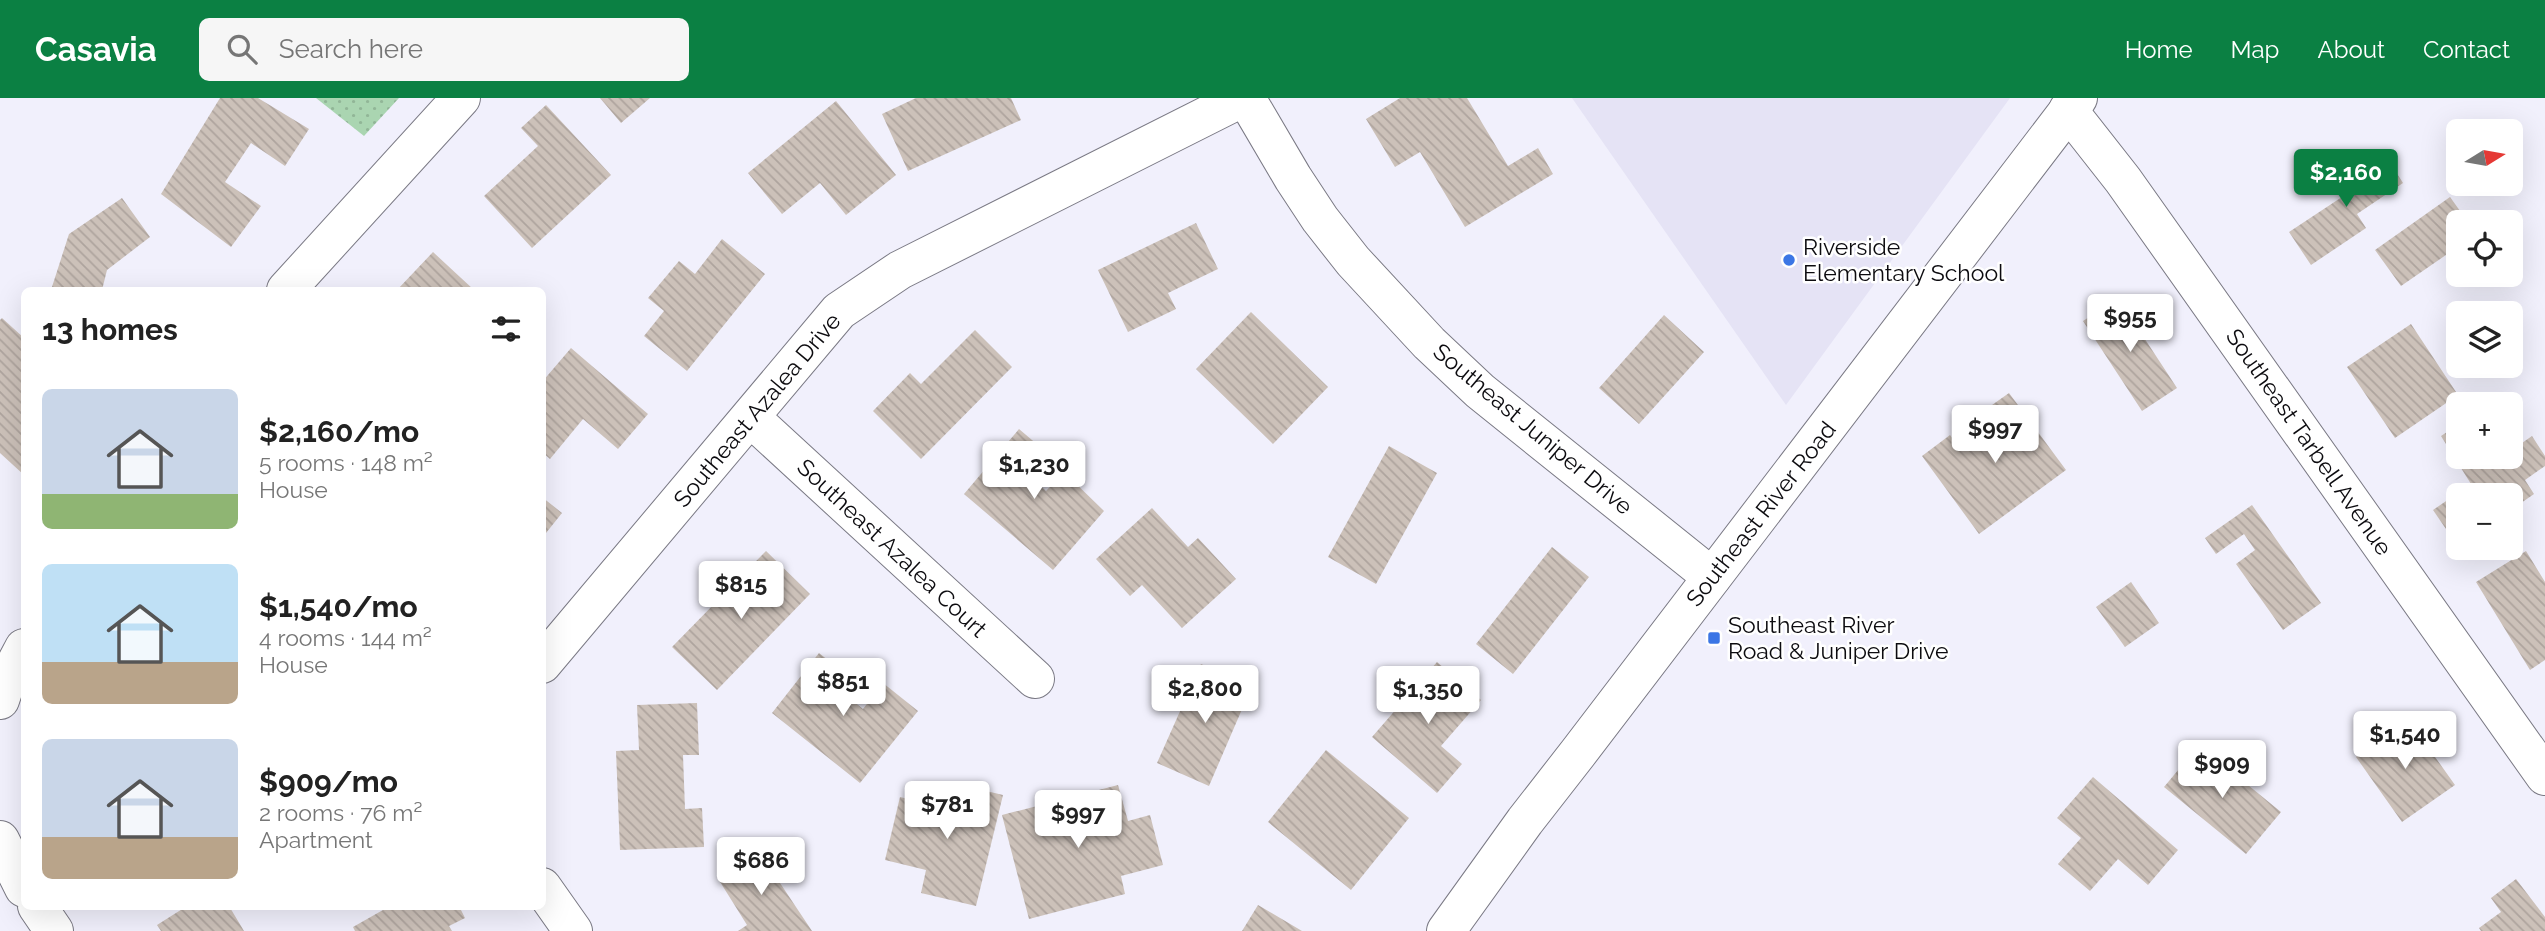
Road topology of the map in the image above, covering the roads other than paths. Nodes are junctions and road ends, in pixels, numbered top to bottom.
1 (460, 98) edge
2 (1244, 98) edge
3 (2073, 104) edge
4 (289, 287) edge
5 (750, 417) junction
6 (1712, 577) junction
7 (21, 654) edge
8 (546, 659) edge
9 (1035, 680) dead end
10 (0, 700) edge
11 (2545, 776) edge
12 (0, 840) edge
13 (21, 884) edge
14 (546, 893) edge
15 (40, 910) edge
16 (54, 931) edge
17 (573, 931) edge
18 (1446, 931) edge

1 - 4 street
2 - 5 street, Southeast Azalea Drive
2 - 6 street, Southeast Juniper Drive
3 - 6 street, Southeast River Road
3 - 11 street, Southeast Tarbell Avenue
5 - 8 street, Southeast Azalea Drive
5 - 9 street, Southeast Azalea Court
6 - 18 street, Southeast River Road
7 - 10 street
12 - 13 street
14 - 17 street
15 - 16 street

